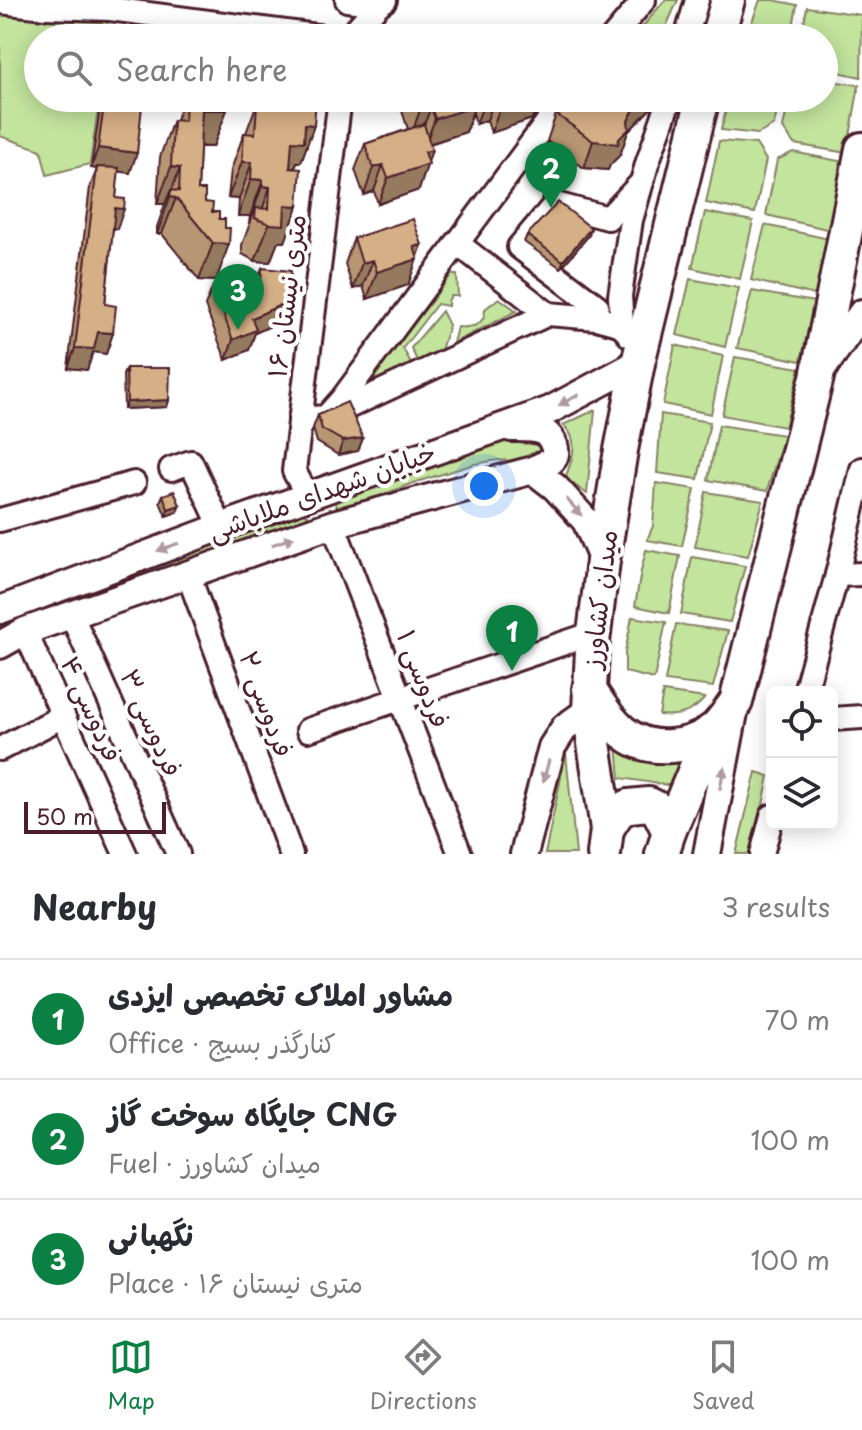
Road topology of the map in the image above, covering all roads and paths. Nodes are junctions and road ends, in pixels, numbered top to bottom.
1 (347, 0) edge
2 (644, 0) edge
3 (697, 0) edge
4 (728, 0) edge
5 (0, 2) edge
6 (382, 2) edge
7 (138, 6) edge
8 (247, 24) edge
9 (361, 24) edge
10 (624, 24) edge
11 (690, 24) edge
12 (721, 24) edge
13 (338, 112) edge
14 (555, 112) edge
15 (665, 112) edge
16 (700, 112) edge
17 (862, 149) edge
18 (642, 182) junction
19 (457, 243) junction
20 (862, 313) edge
21 (548, 314) junction
22 (596, 318) junction
23 (622, 325) junction
24 (640, 358) junction
25 (817, 377) junction
26 (326, 417) junction
27 (300, 419) junction
28 (502, 428) junction
29 (171, 469) dead end
30 (862, 469) edge
31 (533, 470) junction
32 (134, 483) dead end
33 (308, 497) junction
34 (0, 520) edge
35 (333, 524) junction
36 (221, 527) junction
37 (603, 561) junction
38 (188, 574) junction
39 (862, 574) edge
40 (837, 575) junction
41 (0, 610) edge
42 (72, 616) junction
43 (25, 631) junction
44 (594, 633) junction
45 (0, 645) edge
46 (807, 686) edge
47 (400, 698) junction
48 (589, 700) junction
49 (736, 702) junction
50 (63, 716) junction
51 (862, 717) edge
52 (838, 719) edge
53 (308, 730) dead end
54 (711, 731) junction
55 (0, 749) edge
56 (768, 830) edge
57 (606, 842) edge
58 (665, 843) edge
59 (125, 854) edge
60 (178, 854) edge
61 (291, 854) edge
62 (460, 854) edge
63 (524, 854) edge
64 (707, 854) edge
65 (762, 854) edge

1 - 6 street
2 - 10 street
3 - 11 street
4 - 12 highway
5 - 7 street
6 - 9 street
7 - 8 street
13 - 27 street, ۱۶ متری نیستان
14 - 19 street
15 - 18 street
16 - 24 highway, میدان کشاورز
17 - 25 highway, میدان کشاورز
18 - 22 street
18 - 23 street
19 - 21 street
19 - 26 street
20 - 25 main road
21 - 22 street
21 - 26 street
22 - 23 street
23 - 24 street
24 -> 28 main road, خیابان شهدای ملاباشی
24 - 37 highway, میدان کشاورز
25 - 49 highway, میدان کشاورز
26 - 27 street
27 - 33 street, ۱۶ متری نیستان
28 - 31 main road
28 - 33 main road, خیابان شهدای ملاباشی
29 - 36 street
30 - 40 street
31 - 35 main road, خیابان شهدای ملاباشی
31 -> 37 main road
32 - 34 street
33 - 35 main road
33 - 36 main road, خیابان شهدای ملاباشی
38 -> 35 main road, خیابان شهدای ملاباشی
35 - 47 street, فردوسی ۱
36 -> 41 main road, خیابان شهدای ملاباشی
37 - 44 highway, میدان کشاورز
38 - 42 main road, خیابان شهدای ملاباشی
38 - 61 street, فردوسی ۲
39 - 40 street
40 - 46 street
42 - 43 main road, خیابان شهدای ملاباشی
42 - 60 street, فردوسی ۳
43 - 45 main road, خیابان شهدای ملاباشی
43 - 50 street, فردوسی ۴
44 - 47 street
44 - 48 highway, میدان کشاورز
47 - 53 street
47 - 62 street, فردوسی ۱
48 - 54 highway, میدان کشاورز
48 - 57 highway
48 -> 63 main road
49 - 54 highway, میدان کشاورز
64 -> 49 main road
50 - 55 street
50 - 59 street, فردوسی ۴
51 - 52 street
54 - 58 highway
56 - 65 street
57 - 58 highway

